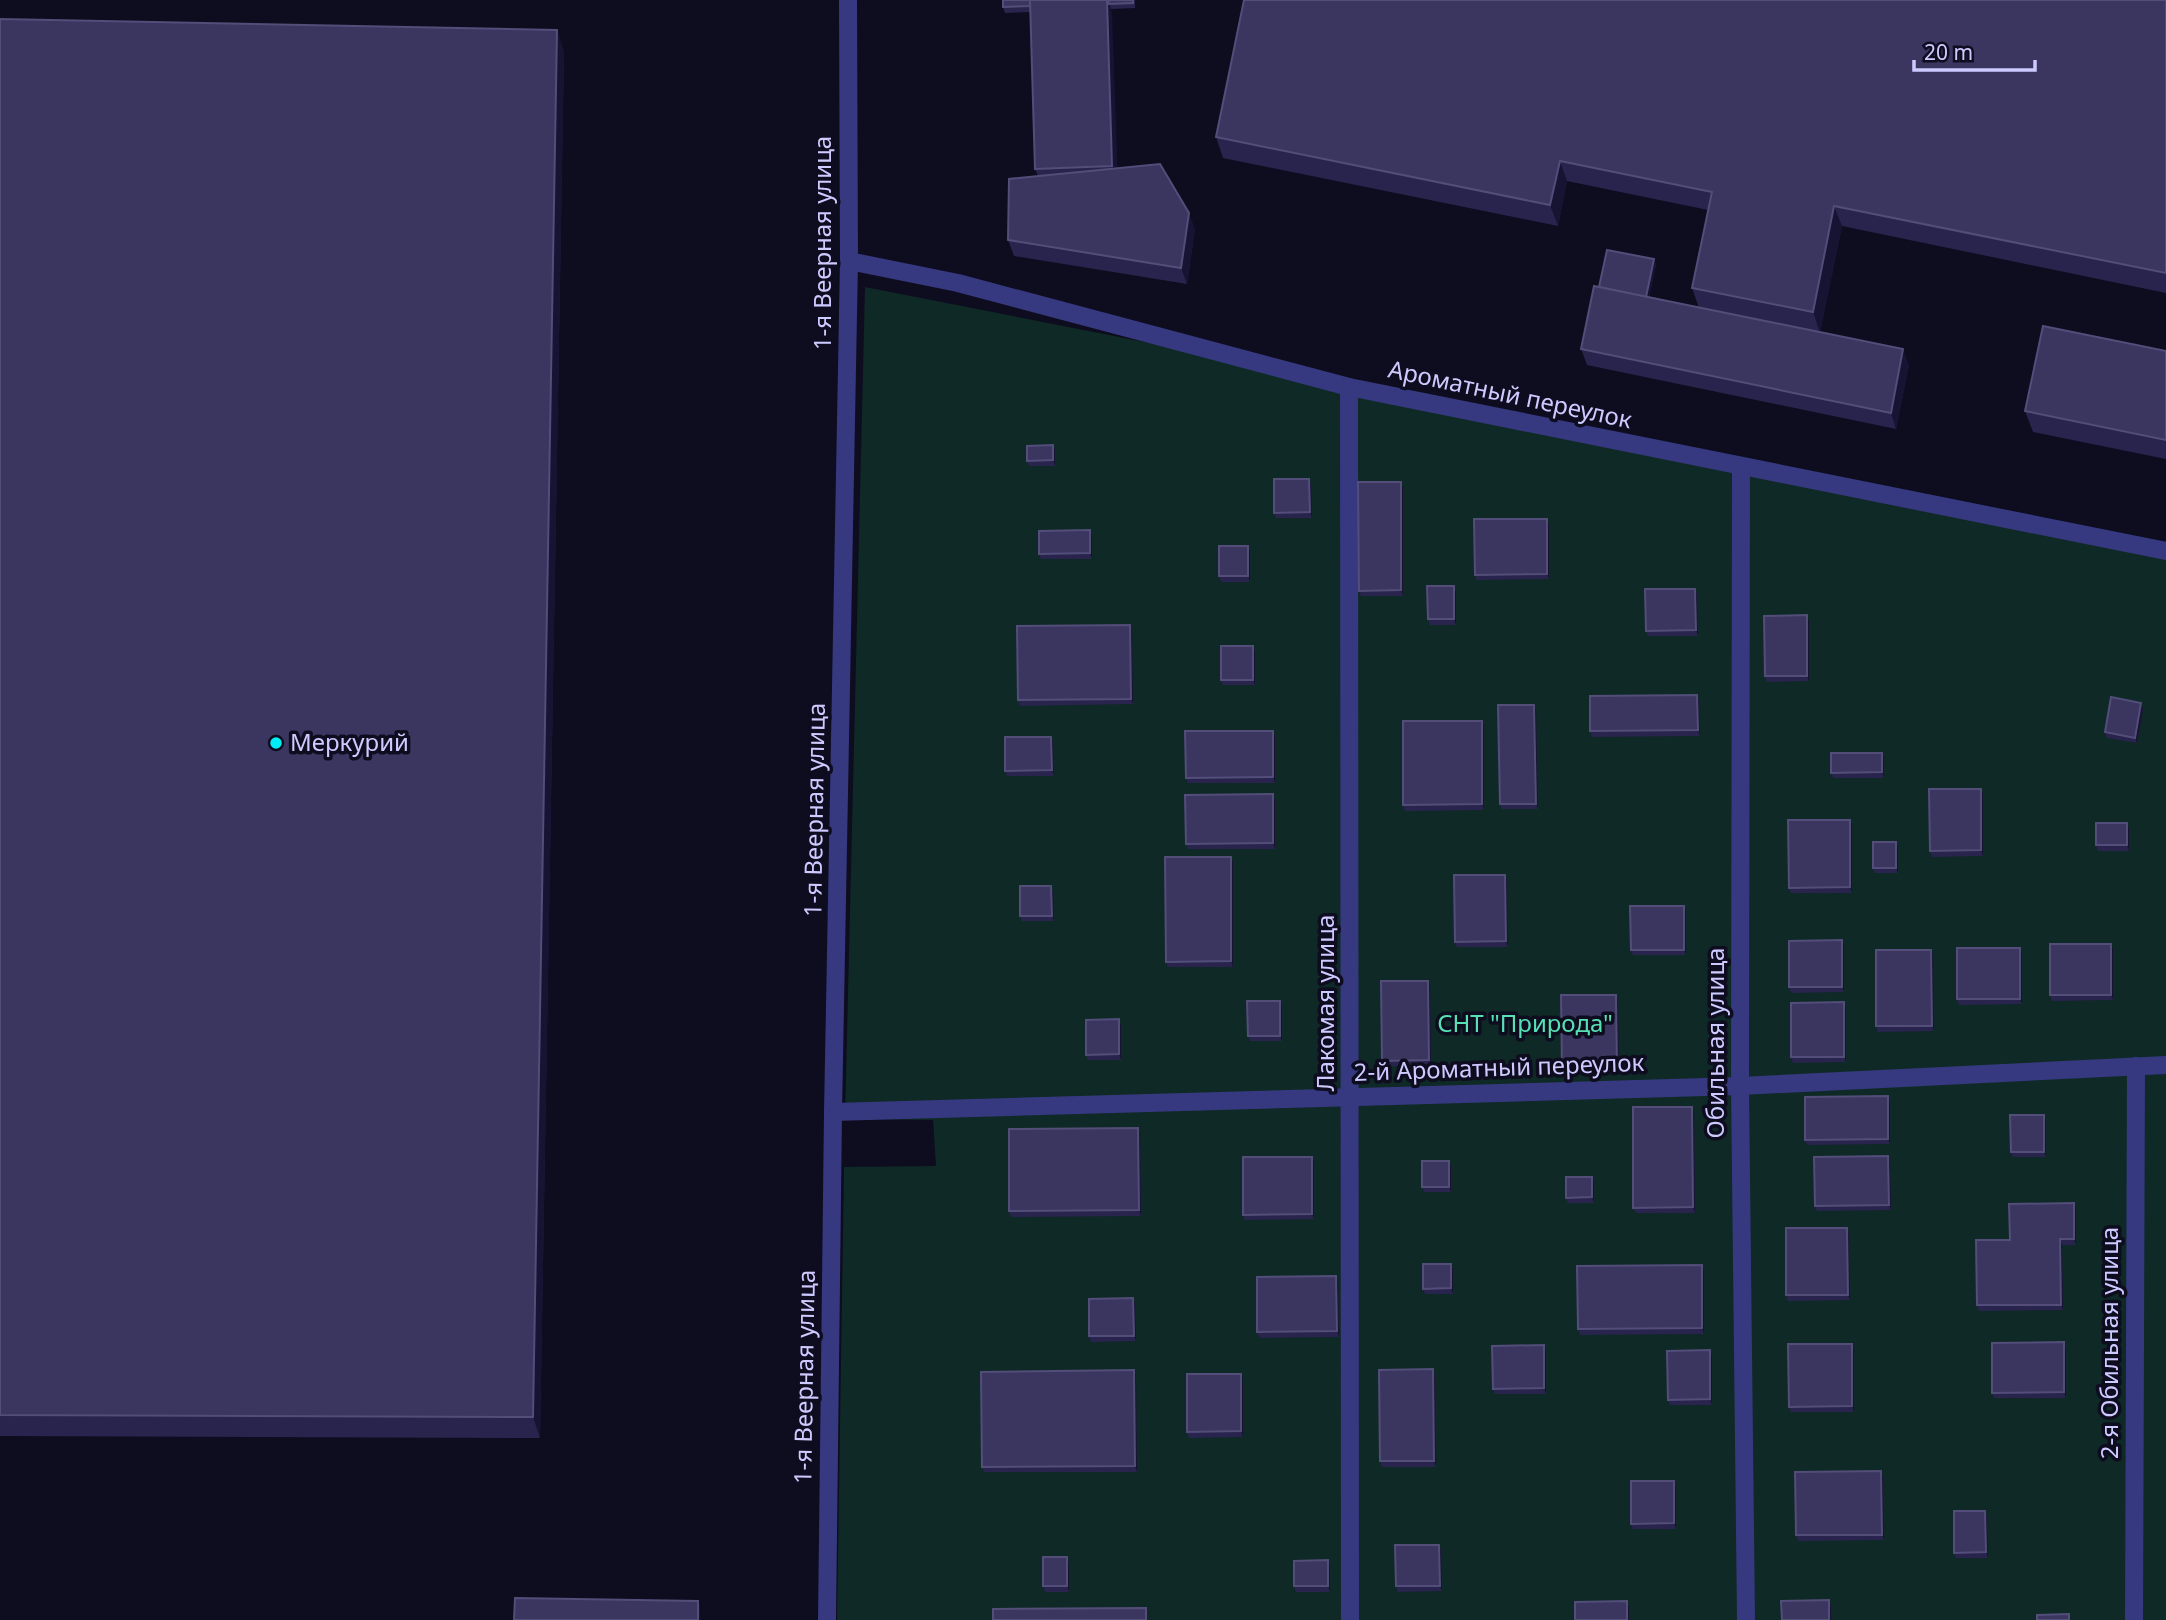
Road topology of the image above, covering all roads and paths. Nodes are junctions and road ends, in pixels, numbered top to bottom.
1 (848, 0) edge
2 (849, 261) junction
3 (1349, 387) junction
4 (1741, 467) junction
5 (2166, 551) edge
6 (2166, 1065) edge
7 (2136, 1066) junction
8 (1740, 1086) junction
9 (1350, 1097) junction
10 (833, 1112) junction
11 (827, 1620) edge
12 (1350, 1620) edge
13 (1746, 1620) edge
14 (2134, 1620) edge

1 - 2 street, 1-я Веерная улица
2 - 3 street, Ароматный переулок
2 - 10 street, 1-я Веерная улица
3 - 4 street, Ароматный переулок
3 - 9 street, Лакомая улица
4 - 5 street, Ароматный переулок
4 - 8 street, Обильная улица
6 - 7 street, 2-й Ароматный переулок
7 - 8 street, 2-й Ароматный переулок
7 - 14 street, 2-я Обильная улица
8 - 9 street, 2-й Ароматный переулок
8 - 13 street, Обильная улица
9 - 10 street, 2-й Ароматный переулок
9 - 12 street, Лакомая улица
10 - 11 street, 1-я Веерная улица

